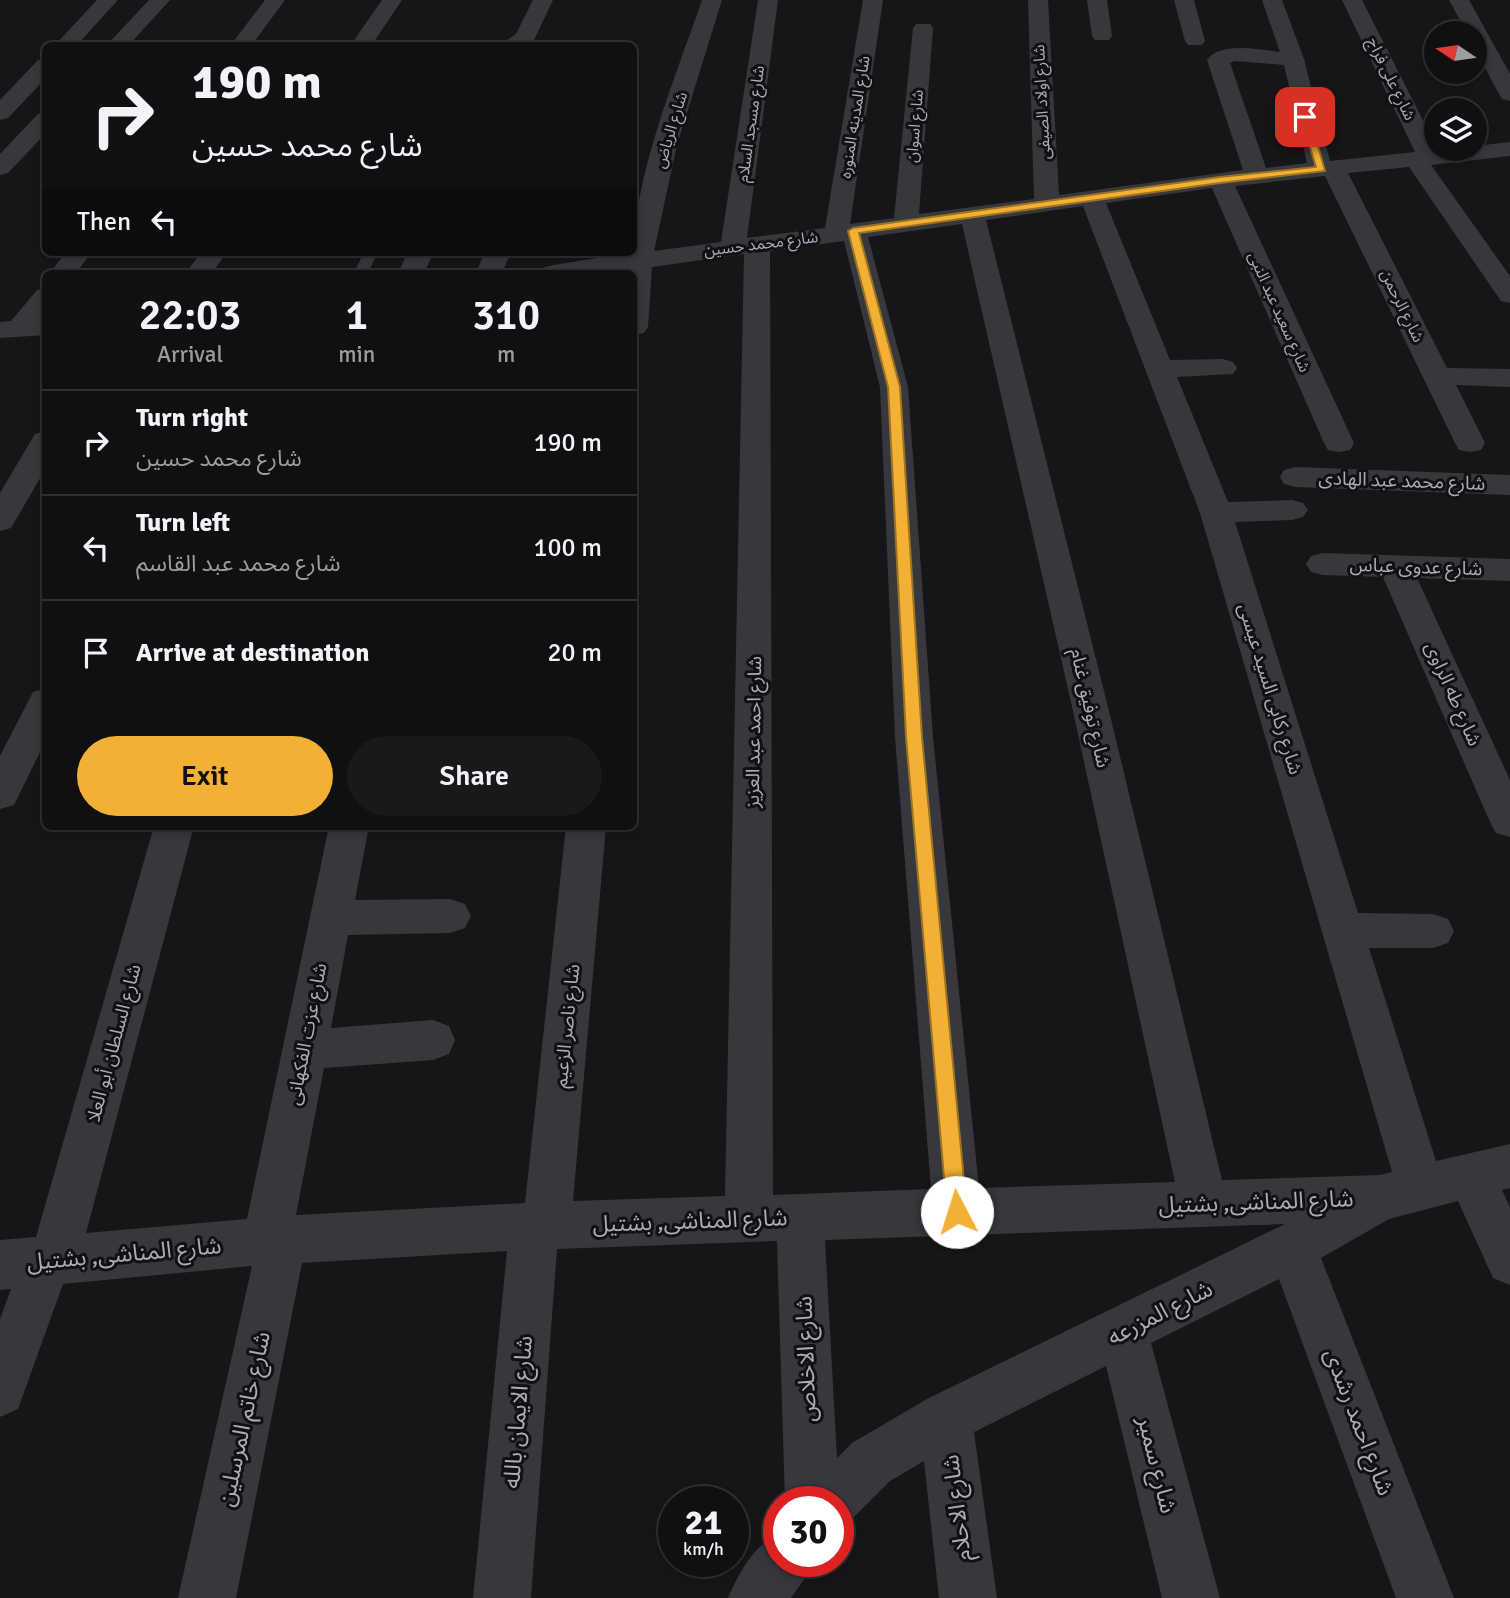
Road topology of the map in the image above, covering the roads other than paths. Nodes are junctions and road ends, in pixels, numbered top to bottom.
1 (108, 0) edge
2 (160, 0) edge
3 (275, 0) edge
4 (392, 0) edge
5 (543, 0) edge
6 (712, 0) edge
7 (768, 0) edge
8 (873, 0) edge
9 (1038, 0) edge
10 (1097, 0) edge
11 (1184, 0) edge
12 (1272, 0) edge
13 (1352, 0) edge
14 (1459, 0) edge
15 (923, 28) dead end
16 (1102, 36) dead end
17 (525, 37) edge
18 (1195, 41) dead end
19 (68, 42) edge
20 (120, 42) edge
21 (243, 42) edge
22 (363, 42) edge
23 (1293, 59) junction
24 (42, 69) edge
25 (1510, 94) edge
26 (0, 113) edge
27 (42, 123) edge
28 (1510, 149) edge
29 (1423, 159) junction
30 (0, 168) edge
31 (1327, 169) junction
32 (1257, 176) junction
33 (1220, 180) junction
34 (1092, 198) junction
35 (1047, 205) junction
36 (972, 215) junction
37 (906, 224) junction
38 (845, 233) junction
39 (745, 246) junction
40 (76, 256) edge
41 (639, 261) junction
42 (65, 270) edge
43 (575, 270) edge
44 (637, 287) edge
45 (1510, 295) edge
46 (42, 302) edge
47 (22, 329) edge
48 (1223, 368) dead end
49 (1160, 369) junction
50 (1436, 376) junction
51 (1510, 378) edge
52 (1339, 443) dead end
53 (1470, 443) dead end
54 (42, 447) edge
55 (1295, 477) dead end
56 (1510, 485) edge
57 (1292, 510) dead end
58 (1216, 513) junction
59 (0, 521) edge
60 (1323, 564) dead end
61 (1395, 566) junction
62 (1510, 570) edge
63 (42, 709) edge
64 (0, 794) edge
65 (1510, 822) edge
66 (173, 830) edge
67 (348, 830) edge
68 (586, 830) edge
69 (450, 916) dead end
70 (330, 918) junction
71 (1343, 930) junction
72 (1433, 931) dead end
73 (433, 1040) dead end
74 (304, 1051) junction
75 (1490, 1170) edge
76 (1401, 1193) junction
77 (1204, 1203) junction
78 (957, 1212) junction
79 (800, 1217) junction
80 (749, 1219) junction
81 (541, 1226) junction
82 (274, 1241) junction
83 (1292, 1247) junction
84 (1510, 1261) edge
85 (33, 1262) edge
86 (1123, 1332) junction
87 (0, 1391) edge
88 (946, 1418) junction
89 (811, 1486) edge
90 (847, 1486) edge
91 (772, 1577) edge
92 (207, 1598) edge
93 (502, 1598) edge
94 (757, 1598) edge
95 (968, 1598) edge
96 (1191, 1598) edge
97 (1425, 1598) edge

1 - 19 street
2 - 20 street
3 - 21 street
4 - 22 street
5 - 17 street
6 - 41 street, شارع الرياض
7 - 39 street, شارع مسجد السلام
8 - 38 street, شارع المدينه المنوره
9 - 35 street, شارع اولاد الصيفى
10 - 16 street
11 - 18 street
12 - 23 street, شارع الرحمن
13 - 29 street, شارع على فراج
14 - 25 street
15 - 37 street, شارع اسوان
23 - 31 street, شارع الرحمن
23 - 32 street
24 - 26 street
27 - 30 street
28 - 29 street, شارع محمد حسين
29 - 31 street, شارع محمد حسين
29 - 45 street, شارع على فراج
31 - 32 street, شارع محمد حسين
31 - 50 street, شارع الرحمن
32 - 33 street, شارع محمد حسين
33 - 34 street, شارع محمد حسين
33 - 52 street, شارع سعيد عبد النبى
34 - 35 street, شارع محمد حسين
34 - 49 street, شارع ركابى السيد عيسى
35 - 36 street, شارع محمد حسين
36 - 37 street, شارع محمد حسين
36 - 77 street, شارع توفيق غنام
37 - 38 street, شارع محمد حسين
38 - 39 street, شارع محمد حسين
38 - 78 street
39 - 41 street, شارع محمد حسين
39 - 80 street, شارع احمد عبد العزيز
40 - 42 street
41 - 43 street, شارع محمد حسين
41 - 44 street
46 - 47 street
48 - 49 street
49 - 58 street, شارع ركابى السيد عيسى
50 - 51 street
50 - 53 street, شارع الرحمن
54 - 59 street
55 - 56 street, شارع محمد عبد الهادى
57 - 58 street
58 - 71 street, شارع ركابى السيد عيسى
60 - 61 street, شارع عدوى عباس
61 - 62 street, شارع عدوى عباس
61 - 65 street, شارع طه الراوى
63 - 64 street
66 - 85 street, شارع السلطان أبو العلا
67 - 70 street, شارع عزت الفكهانى
68 - 81 street, شارع ناصر الزعيم
69 - 70 street
70 - 74 street, شارع عزت الفكهانى
71 - 72 street
71 - 76 street, شارع ركابى السيد عيسى
73 - 74 street
74 - 82 street, شارع عزت الفكهانى
75 - 76 street, شارع المزرعه
75 - 84 street
76 - 77 street, شارع المناشى, بشتيل
76 - 83 street, شارع المزرعه
77 - 78 street, شارع المناشى, بشتيل
78 - 79 street, شارع المناشى, بشتيل
79 - 80 street, شارع المناشى, بشتيل
79 - 89 street, شارع الاخلاص
80 - 81 street, شارع المناشى, بشتيل
81 - 82 street, شارع المناشى, بشتيل
81 - 93 street, شارع الايمان بالله
82 - 85 street, شارع المناشى, بشتيل
82 - 92 street, شارع خاتم المرسلين
83 - 86 street, شارع المزرعه
83 - 97 street, شارع احمد رشدى
85 - 87 street, شارع السلطان أبو العلا
86 - 88 street, شارع المزرعه
86 - 96 street, شارع سمير
88 - 90 street, شارع المزرعه
88 - 95 street, شارع الاحلام
91 - 94 street

